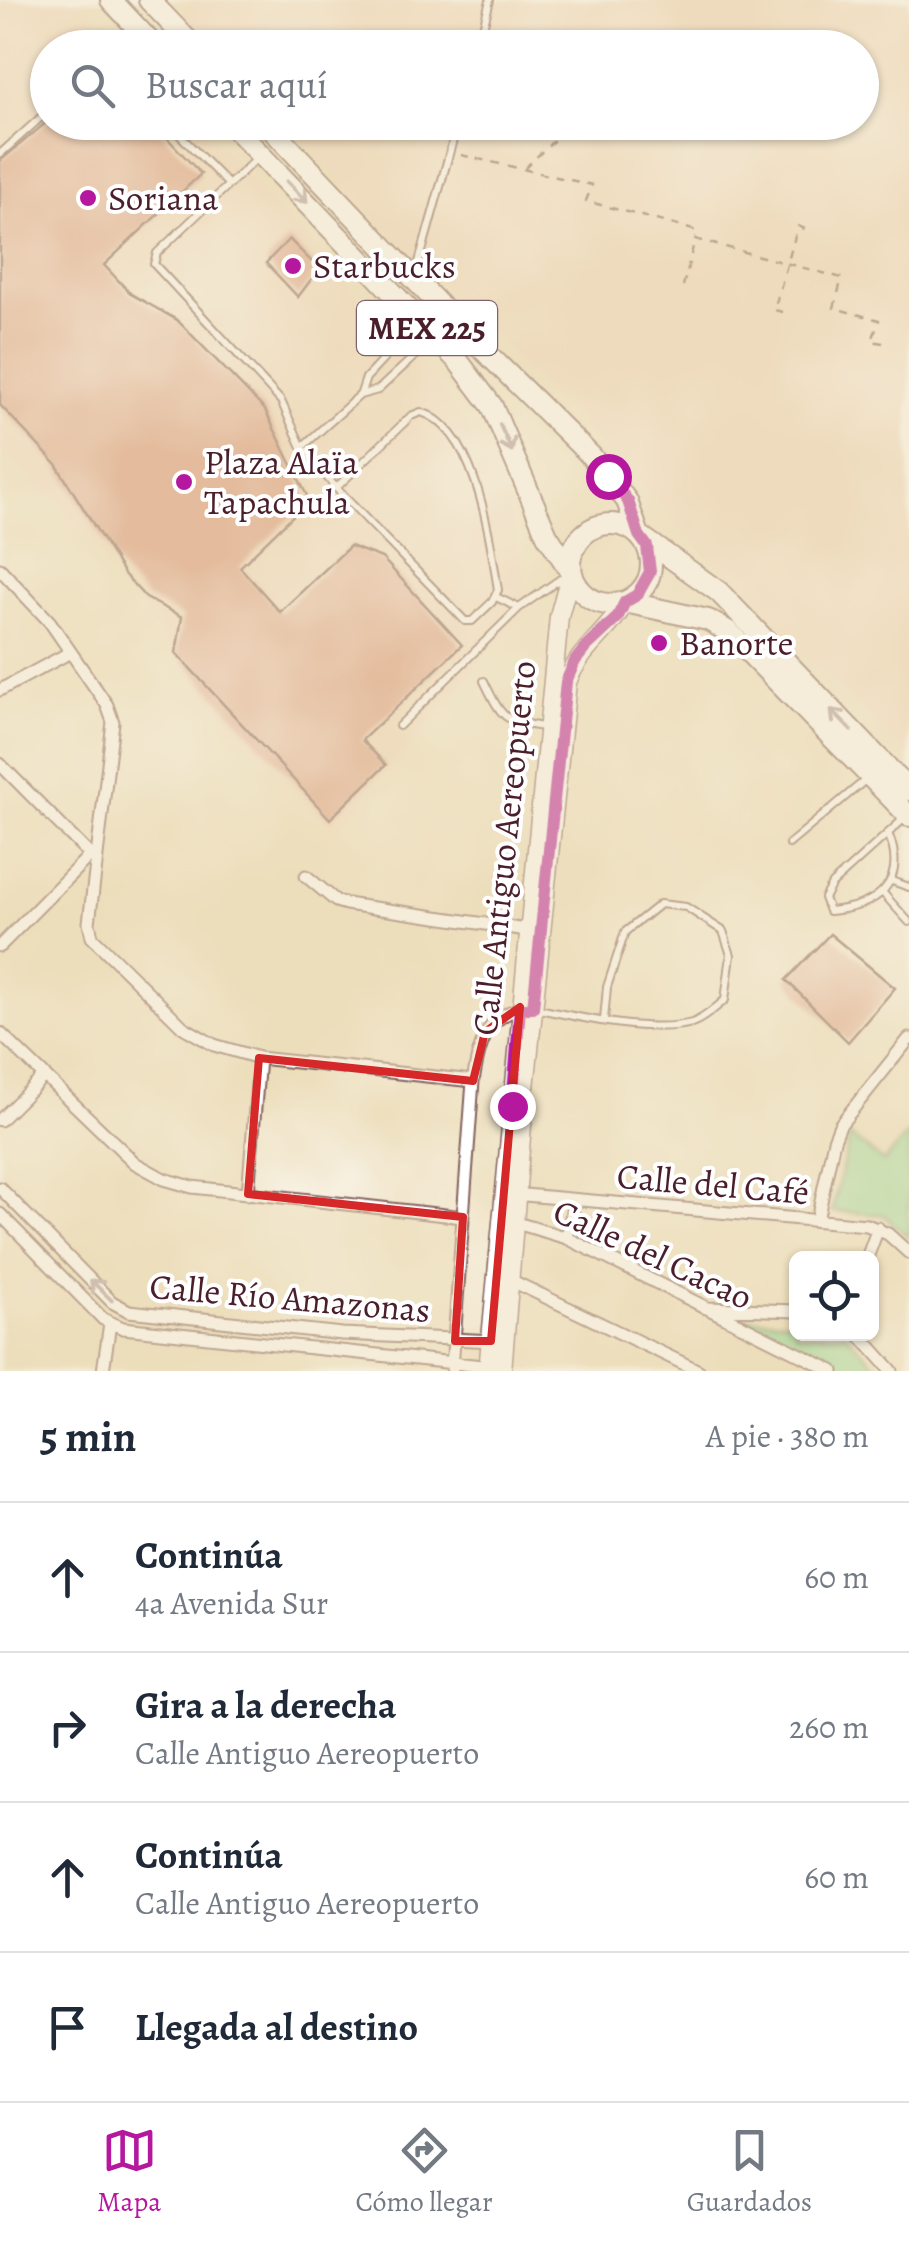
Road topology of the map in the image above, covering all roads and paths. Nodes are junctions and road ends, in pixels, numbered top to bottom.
1 (111, 0) edge
2 (149, 0) edge
3 (490, 0) edge
4 (140, 30) edge
5 (178, 30) edge
6 (482, 30) edge
7 (30, 127) edge
8 (185, 140) edge
9 (246, 140) edge
10 (282, 140) edge
11 (453, 140) edge
12 (554, 140) edge
13 (450, 152) junction
14 (0, 154) edge
15 (260, 155) junction
16 (524, 169) junction
17 (228, 186) junction
18 (807, 230) dead end
19 (696, 238) junction
20 (788, 263) junction
21 (415, 279) junction
22 (683, 286) dead end
23 (783, 312) dead end
24 (420, 320) junction
25 (436, 336) junction
26 (883, 343) dead end
27 (360, 394) junction
28 (302, 447) junction
29 (336, 488) junction
30 (639, 535) junction
31 (0, 570) edge
32 (571, 572) junction
33 (496, 597) junction
34 (625, 602) junction
35 (519, 608) junction
36 (70, 653) junction
37 (484, 681) dead end
38 (0, 690) edge
39 (399, 726) dead end
40 (549, 728) junction
41 (0, 764) edge
42 (12, 776) junction
43 (870, 776) junction
44 (0, 788) edge
45 (909, 790) edge
46 (908, 816) edge
47 (888, 833) junction
48 (788, 844) dead end
49 (94, 855) junction
50 (306, 876) dead end
51 (892, 881) junction
52 (909, 887) edge
53 (882, 892) junction
54 (909, 922) edge
55 (527, 930) junction
56 (0, 946) edge
57 (527, 1008) junction
58 (604, 1020) junction
59 (0, 1033) edge
60 (909, 1039) edge
61 (259, 1058) junction
62 (44, 1076) junction
63 (473, 1081) junction
64 (0, 1120) edge
65 (0, 1188) edge
66 (248, 1194) junction
67 (510, 1194) junction
68 (574, 1200) junction
69 (0, 1214) edge
70 (463, 1218) junction
71 (508, 1220) junction
72 (818, 1220) junction
73 (878, 1228) junction
74 (568, 1238) junction
75 (870, 1251) edge
76 (909, 1251) edge
77 (503, 1277) junction
78 (702, 1308) junction
79 (789, 1312) edge
80 (110, 1324) junction
81 (454, 1341) junction
82 (498, 1341) junction
83 (865, 1341) edge
84 (452, 1367) edge
85 (495, 1369) edge
86 (103, 1371) edge
87 (700, 1371) edge
88 (833, 1371) edge
89 (892, 1371) edge

1 - 4 main road
2 - 5 main road
3 - 6 lane
7 - 14 lane
8 - 17 lane
9 - 15 main road, MEX 225
10 - 21 main road, MEX 225
11 - 13 lane
12 - 16 path
13 - 16 path
13 - 21 lane
15 - 17 lane
15 -> 24 main road, MEX 225
16 - 19 path
17 - 28 lane
18 - 20 path
19 - 20 path
19 - 22 path
20 - 23 path
20 - 26 path
21 - 30 main road, MEX 225
24 - 25 main road, MEX 225
24 - 27 lane
25 - 27 lane
25 -> 32 main road, MEX 225
27 - 28 lane
28 - 29 lane
29 - 33 lane
29 - 33 lane
30 - 32 main road
30 - 34 main road
45 -> 30 main road
31 - 36 street
32 - 34 main road
32 - 35 lane
32 - 40 main road, Calle Antiguo Aereopuerto
33 - 35 lane
34 - 43 main road
34 - 57 main road, Calle Antiguo Aereopuerto
35 - 39 lane
36 - 38 street
36 - 49 street
37 - 40 lane
40 - 55 main road, Calle Antiguo Aereopuerto
41 - 42 street
42 - 44 street
42 - 49 street
43 - 46 main road
43 - 48 lane
46 - 47 lane
47 - 51 lane
47 - 53 lane
49 - 56 street
49 - 61 street
50 - 55 street
51 - 52 lane
51 - 53 lane
53 - 54 lane
55 - 57 main road, Calle Antiguo Aereopuerto
57 - 58 lane
57 - 63 street
57 - 67 main road, Calle Antiguo Aereopuerto
58 - 58 lane
59 - 62 street
60 - 72 street
61 - 63 street
61 - 66 street
62 - 64 street
62 - 66 street
63 - 70 street
81 -> 65 street, Calle Río Amazonas
66 - 70 street
67 - 68 street, Calle del Café
67 - 71 main road, Calle Antiguo Aereopuerto
68 - 72 street, Calle del Café
68 - 74 street
69 - 80 street, Calle Río Amazonas
70 - 81 street
71 - 74 street, Calle del Cacao
71 - 77 main road, Calle Antiguo Aereopuerto
72 - 73 street, Calle del Café
73 - 75 street
73 - 76 street, Calle del Café
74 - 78 street, Calle del Cacao
77 - 82 main road, Calle Antiguo Aereopuerto
77 - 87 street
78 - 79 street
78 - 88 street, Calle del Cacao
80 - 84 street, Calle Río Amazonas
80 - 86 street
81 - 82 street, Calle Río Amazonas
81 - 84 street
82 - 85 main road, Calle Antiguo Aereopuerto
83 - 89 street
84 - 85 street, Calle Río Amazonas

